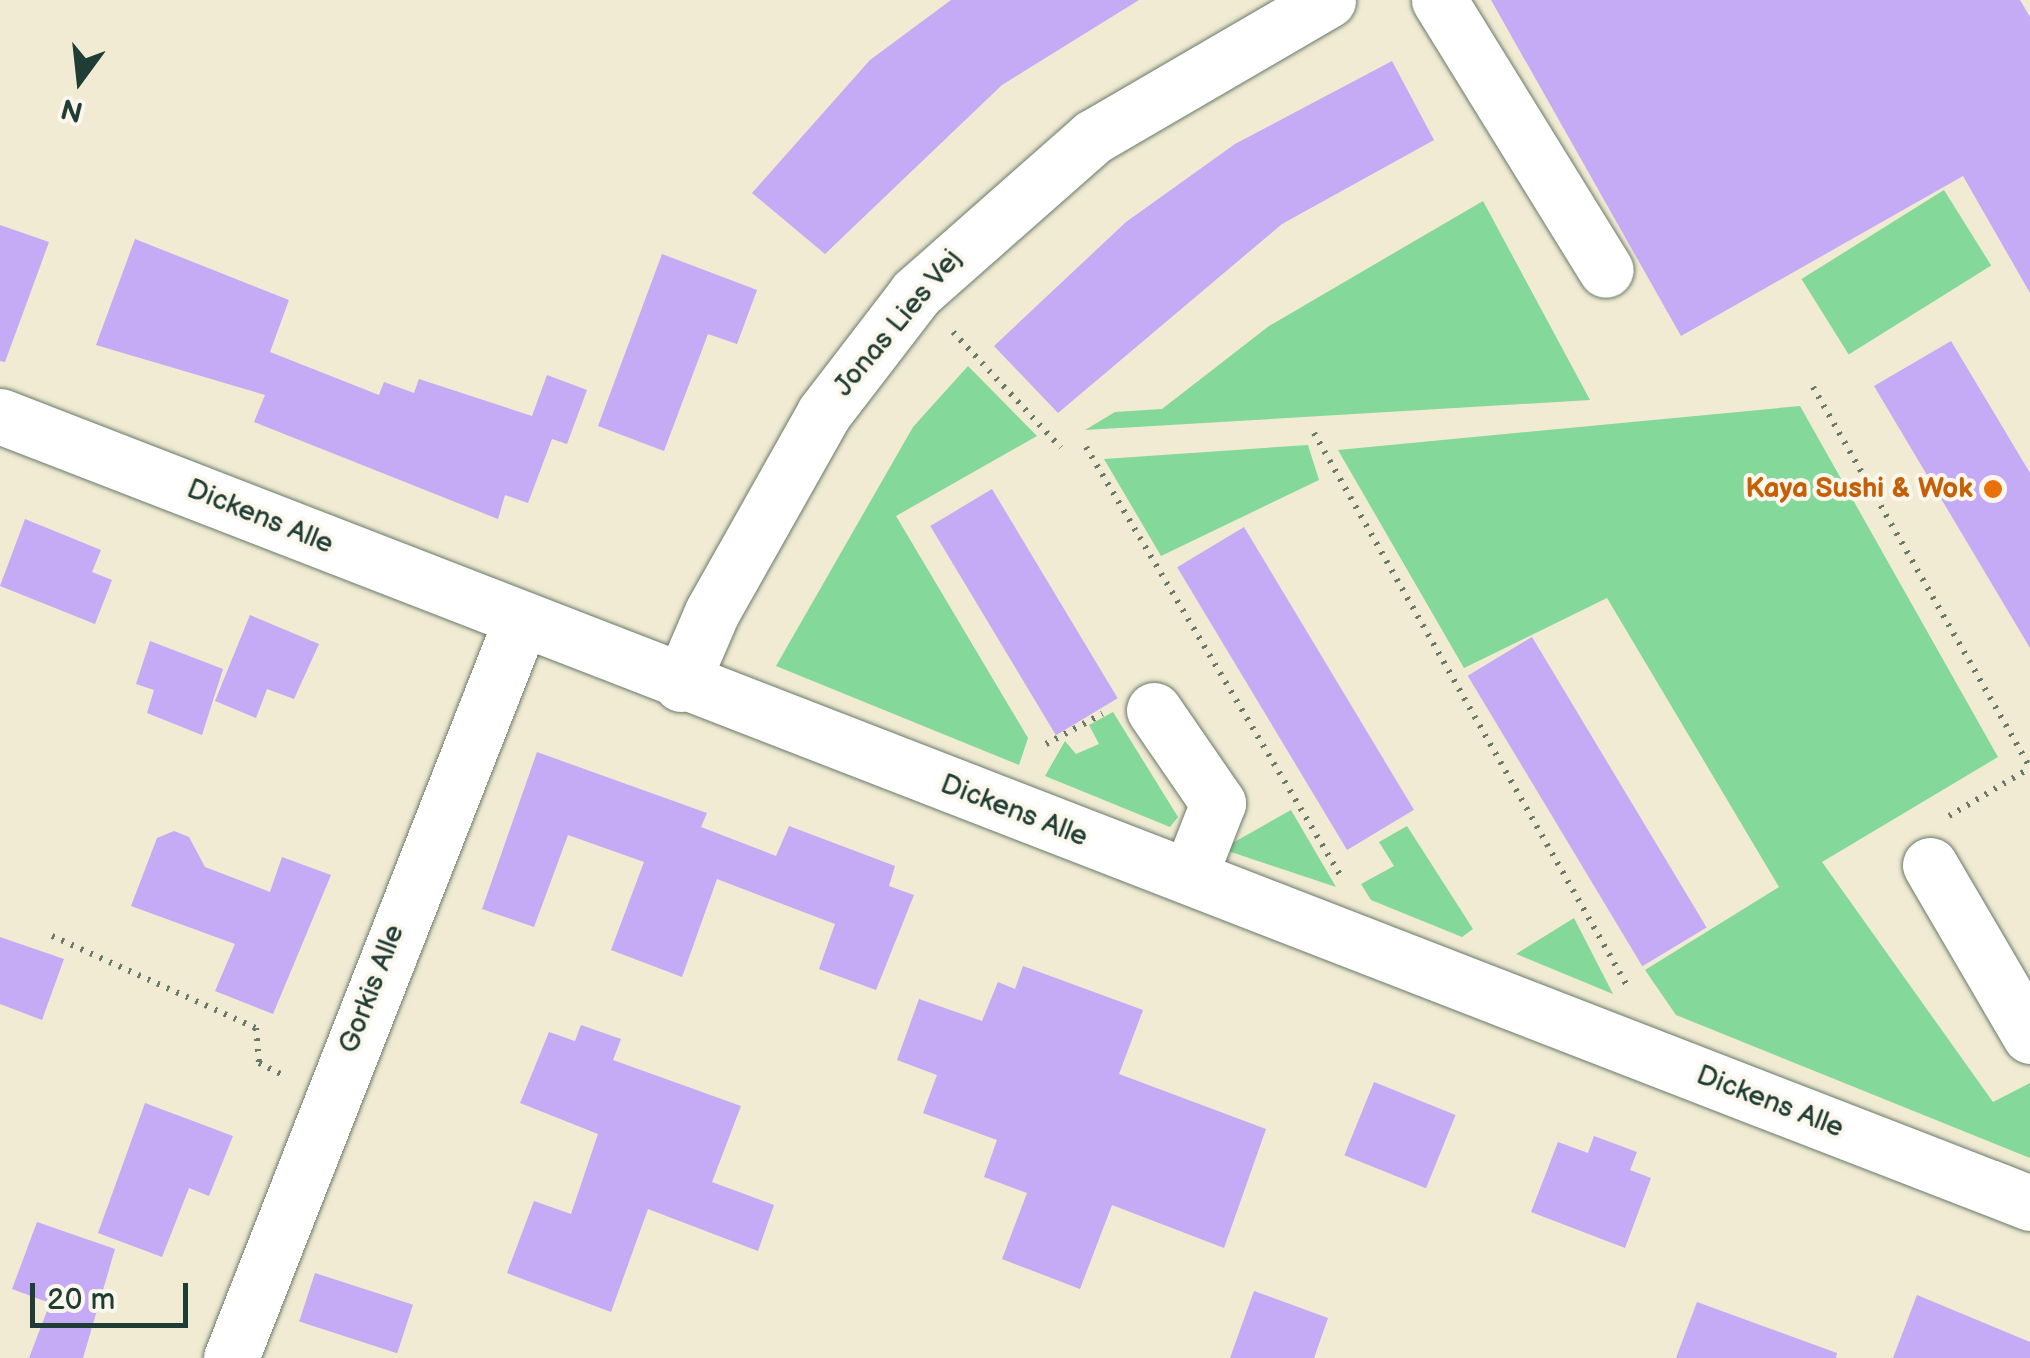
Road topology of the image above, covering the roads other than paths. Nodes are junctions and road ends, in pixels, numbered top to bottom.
1 (1328, 0) edge
2 (1439, 0) edge
3 (1606, 270) dead end
4 (0, 416) edge
5 (520, 624) junction
6 (681, 684) junction
7 (1154, 710) dead end
8 (1930, 864) dead end
9 (1189, 878) junction
10 (2030, 1036) edge
11 (2030, 1204) edge
12 (231, 1358) edge

1 - 6 street, Jonas Lies Vej
2 - 3 street
4 - 5 street, Dickens Alle
5 - 6 street, Dickens Alle
5 - 12 street, Gorkis Alle
6 - 9 street, Dickens Alle
7 - 9 street
8 - 10 street
9 - 11 street, Dickens Alle

